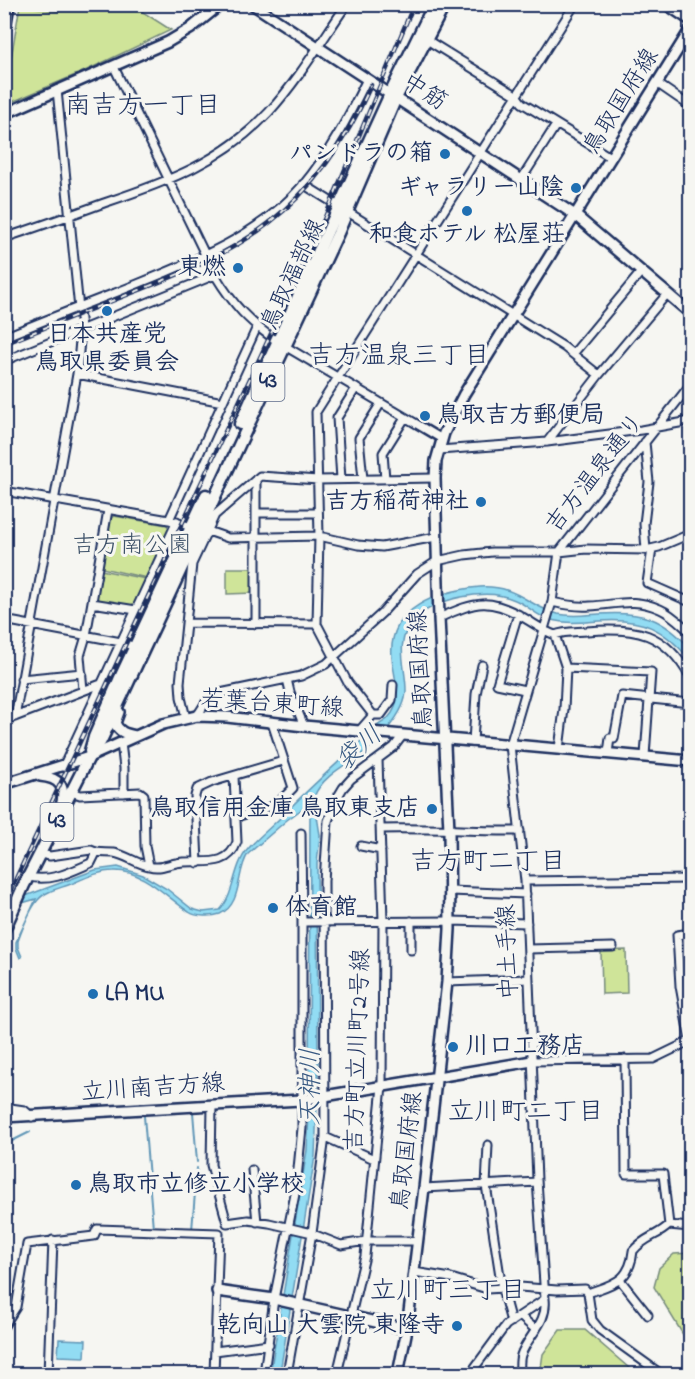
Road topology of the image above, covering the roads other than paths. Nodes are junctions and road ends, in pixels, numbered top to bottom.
1 (9, 4) edge
2 (221, 4) edge
3 (252, 4) edge
4 (347, 4) edge
5 (434, 4) edge
6 (445, 4) edge
7 (575, 4) edge
8 (666, 4) edge
9 (690, 20) edge
10 (4, 29) edge
11 (690, 30) edge
12 (427, 40) junction
13 (317, 48) junction
14 (114, 67) junction
15 (367, 80) junction
16 (658, 84) junction
17 (57, 90) junction
18 (516, 95) junction
19 (393, 96) junction
20 (690, 106) edge
21 (4, 114) edge
22 (556, 124) junction
23 (480, 153) junction
24 (610, 157) junction
25 (521, 180) junction
26 (169, 181) junction
27 (303, 184) junction
28 (343, 210) junction
29 (575, 215) junction
30 (70, 216) junction
31 (4, 238) edge
32 (206, 255) junction
33 (417, 256) junction
34 (641, 272) junction
35 (215, 275) junction
36 (667, 294) junction
37 (79, 307) junction
38 (690, 313) edge
39 (513, 316) junction
40 (258, 327) junction
41 (81, 329) junction
42 (4, 337) edge
43 (281, 344) junction
44 (573, 354) junction
45 (4, 361) edge
46 (76, 374) junction
47 (599, 375) junction
48 (338, 376) junction
49 (690, 385) edge
50 (356, 388) junction
51 (223, 402) junction
52 (381, 403) junction
53 (405, 418) junction
54 (690, 421) edge
55 (657, 427) junction
56 (442, 440) junction
57 (547, 442) junction
58 (645, 442) junction
59 (439, 450) junction
60 (435, 478) junction
61 (256, 479) junction
62 (341, 479) junction
63 (363, 479) junction
64 (385, 479) junction
65 (318, 480) junction
66 (4, 491) edge
67 (54, 500) junction
68 (108, 510) junction
69 (256, 513) junction
70 (318, 513) junction
71 (169, 520) junction
72 (177, 521) junction
73 (200, 529) junction
74 (690, 534) edge
75 (319, 536) junction
76 (256, 537) junction
77 (436, 537) junction
78 (649, 550) junction
79 (559, 552) junction
80 (437, 561) junction
81 (690, 602) edge
82 (92, 603) junction
83 (551, 604) junction
84 (136, 610) junction
85 (518, 614) junction
86 (439, 616) junction
87 (4, 620) edge
88 (186, 623) junction
89 (256, 624) junction
90 (317, 624) junction
91 (31, 625) junction
92 (543, 629) junction
93 (690, 632) edge
94 (555, 635) junction
95 (86, 636) junction
96 (121, 642) junction
97 (135, 647) junction
98 (333, 657) junction
99 (482, 665) dead end
100 (566, 668) junction
101 (82, 673) junction
102 (690, 677) edge
103 (21, 679) junction
104 (287, 679) junction
105 (101, 684) junction
106 (393, 685) dead end
107 (126, 687) junction
108 (83, 690) junction
109 (525, 690) junction
110 (648, 698) junction
111 (690, 703) edge
112 (197, 716) junction
113 (373, 716) junction
114 (15, 717) junction
115 (186, 718) junction
116 (4, 721) edge
117 (272, 723) junction
118 (304, 726) junction
119 (362, 731) junction
120 (400, 735) junction
121 (136, 736) junction
122 (445, 739) junction
123 (473, 742) junction
124 (121, 743) junction
125 (510, 745) junction
126 (558, 749) junction
127 (608, 753) junction
128 (645, 756) junction
129 (89, 758) junction
130 (378, 759) junction
131 (283, 761) junction
132 (690, 761) edge
133 (63, 767) junction
134 (37, 776) junction
135 (234, 776) junction
136 (4, 784) edge
137 (71, 792) junction
138 (124, 793) junction
139 (236, 817) junction
140 (56, 823) junction
141 (381, 829) junction
142 (449, 830) junction
143 (520, 831) junction
144 (301, 833) dead end
145 (361, 846) dead end
146 (381, 850) junction
147 (96, 853) junction
148 (40, 854) junction
149 (198, 863) junction
150 (149, 866) junction
151 (690, 879) edge
152 (27, 881) junction
153 (525, 881) junction
154 (451, 891) junction
155 (526, 894) junction
156 (324, 921) junction
157 (383, 921) junction
158 (411, 921) junction
159 (451, 921) junction
160 (303, 922) junction
161 (527, 923) junction
162 (4, 930) edge
163 (690, 933) edge
164 (613, 947) dead end
165 (528, 949) junction
166 (411, 950) dead end
167 (529, 979) junction
168 (447, 982) junction
169 (690, 1041) edge
170 (624, 1059) junction
171 (532, 1061) junction
172 (436, 1076) junction
173 (382, 1086) junction
174 (324, 1096) junction
175 (303, 1100) junction
176 (212, 1105) junction
177 (4, 1107) edge
178 (33, 1117) junction
179 (4, 1118) edge
180 (325, 1137) junction
181 (488, 1145) dead end
182 (374, 1159) junction
183 (252, 1170) dead end
184 (537, 1182) junction
185 (486, 1185) junction
186 (424, 1188) junction
187 (257, 1222) junction
188 (227, 1223) junction
189 (669, 1225) junction
190 (690, 1227) edge
191 (290, 1228) junction
192 (310, 1232) junction
193 (219, 1233) junction
194 (53, 1240) junction
195 (366, 1241) junction
196 (417, 1241) junction
197 (414, 1272) junction
198 (621, 1281) junction
199 (502, 1289) junction
200 (544, 1289) junction
201 (217, 1291) junction
202 (588, 1293) junction
203 (276, 1299) junction
204 (545, 1299) junction
205 (298, 1304) junction
206 (648, 1315) dead end
207 (520, 1316) junction
208 (351, 1317) junction
209 (511, 1322) junction
210 (4, 1326) edge
211 (407, 1329) junction
212 (536, 1330) junction
213 (269, 1344) junction
214 (215, 1351) junction
215 (48, 1374) edge
216 (217, 1374) edge
217 (264, 1374) edge
218 (287, 1374) edge
219 (337, 1374) edge
220 (398, 1374) edge
221 (470, 1374) edge
222 (520, 1374) edge
223 (661, 1374) edge

1 - 10 main road
2 - 14 main road
3 - 13 main road, 中筋
4 - 13 street
5 - 19 main road, 鳥取福部線 / 43
6 - 12 main road, 鳥取福部線 / 43
7 - 18 street
8 - 9 main road
11 - 16 main road, 鳥取国府線
12 - 18 street
12 - 19 main road, 鳥取福部線 / 43
13 - 15 main road, 中筋
13 - 26 street
14 - 17 main road
14 - 26 street
15 - 19 main road, 中筋
15 - 27 street
16 - 20 street
16 - 24 main road, 鳥取国府線
17 - 21 main road
17 - 30 street
18 - 22 street
18 - 23 street
19 - 23 main road, 中筋
19 - 28 main road, 鳥取福部線 / 43
22 - 24 street
22 - 25 street
23 - 25 main road, 中筋
23 - 33 street
24 - 29 main road, 鳥取国府線
25 - 29 main road, 中筋
26 - 30 street
26 - 32 street
27 - 28 street
27 - 32 street
28 - 33 street
28 - 43 main road, 鳥取福部線 / 43
29 - 34 main road, 中筋
29 - 39 main road, 鳥取国府線
30 - 31 street
30 - 37 street
32 - 35 street
32 - 37 street
33 - 39 street
33 - 48 street
34 - 36 main road, 中筋
34 - 44 street
35 - 40 street
35 - 41 street
36 - 38 main road, 中筋
36 - 47 street
37 - 41 street
37 - 42 street
39 - 44 street
39 - 56 main road, 鳥取国府線
40 - 43 street
40 - 51 street
41 - 45 street
41 - 46 street
43 - 48 street
43 - 73 main road, 鳥取福部線 / 43
44 - 47 street
46 - 51 street
46 - 67 street
47 - 57 street
48 - 50 street
48 - 65 street
49 - 55 street, 吉方温泉通り
50 - 52 street
50 - 62 street
51 - 71 street
52 - 53 street
52 - 63 street
53 - 56 street
53 - 64 street
54 - 55 street
55 - 57 street
55 - 58 street, 吉方温泉通り
56 - 59 main road, 鳥取国府線
57 - 59 street
58 - 78 street
58 - 79 street, 吉方温泉通り
59 - 60 main road, 鳥取国府線
60 - 64 street
60 - 77 main road, 鳥取国府線
61 - 65 street
61 - 69 street
61 - 73 street
62 - 63 street
62 - 65 street
63 - 64 street
65 - 70 street
66 - 67 street
67 - 68 street
67 - 91 street
68 - 71 street
68 - 82 street
69 - 70 street
69 - 76 street
70 - 75 street
71 - 72 street
72 - 73 street
72 - 84 street
73 - 76 street
73 - 88 street
73 - 97 main road, 鳥取福部線 / 43
73 - 107 main road, 鳥取福部線 / 43
74 - 78 street
75 - 76 street
75 - 77 street
75 - 90 street
76 - 89 street
77 - 80 main road, 鳥取国府線
78 - 79 street
78 - 81 street
79 - 80 street
79 - 83 street, 吉方温泉通り
80 - 86 main road, 鳥取国府線
80 - 98 street
82 - 84 street
82 - 95 street
83 - 92 street, 吉方温泉通り
83 - 93 street
84 - 96 street
85 - 86 street
85 - 92 street
85 - 109 street
86 - 122 main road, 鳥取国府線
87 - 91 street
88 - 89 street
88 - 115 street
89 - 90 street
90 - 98 street
91 - 95 street
91 - 103 street
92 - 94 street
92 - 109 street, 中土手線
94 - 100 street
94 - 102 street
95 - 96 street
95 - 101 street
96 - 97 street
96 - 105 street
97 - 129 main road, 鳥取福部線 / 43
98 - 104 street
98 - 113 street
99 - 123 street
100 - 110 street
100 - 126 street
101 - 103 street
101 - 108 street
103 - 114 street
104 - 112 street
104 - 118 street
105 - 108 street
105 - 133 street
106 - 113 street
107 - 121 main road
107 - 129 main road, 鳥取福部線 / 43
108 - 114 street
109 - 125 street, 中土手線
110 - 111 street
110 - 127 street
110 - 128 street
112 - 115 main road, 若葉台東町線
112 - 117 main road, 若葉台東町線
113 - 119 street
114 - 116 street
115 - 121 main road, 若葉台東町線
117 - 118 main road, 若葉台東町線
117 - 131 street
118 - 119 main road, 若葉台東町線
119 - 120 main road, 若葉台東町線
120 - 122 main road, 若葉台東町線
120 - 130 street
121 - 124 main road, 若葉台東町線
122 - 123 main road, 若葉台東町線
122 - 142 main road, 鳥取国府線
123 - 125 main road, 若葉台東町線
124 - 129 main road, 若葉台東町線
124 - 138 street
125 - 126 main road, 若葉台東町線
125 - 143 street, 中土手線
126 - 127 main road, 若葉台東町線
127 - 128 main road, 若葉台東町線
128 - 132 main road, 若葉台東町線
129 - 133 main road, 若葉台東町線
129 - 137 main road, 鳥取福部線 / 43
130 - 141 street, 吉方町立川町2号線
130 - 156 street
131 - 135 street
131 - 139 street
133 - 134 main road, 若葉台東町線
134 - 136 main road, 若葉台東町線
134 - 140 main road
135 - 139 street
135 - 149 street
137 - 138 street
137 - 140 main road, 鳥取福部線 / 43
138 - 150 street
139 - 149 street
140 - 148 main road, 鳥取福部線 / 43
141 - 142 street
141 - 146 street, 吉方町立川町2号線
142 - 143 street
142 - 154 main road, 鳥取国府線
143 - 153 street, 中土手線
144 - 160 street
145 - 146 street
146 - 157 street, 吉方町立川町2号線
147 - 148 street
147 - 150 street
147 - 152 street
148 - 152 main road, 鳥取福部線 / 43
149 - 150 street
151 - 153 street
152 - 162 main road, 鳥取福部線 / 43
153 - 155 street, 中土手線
154 - 155 street
154 - 159 main road, 鳥取国府線
155 - 161 street, 中土手線
156 - 157 street
156 - 160 street
156 - 174 street
157 - 158 street
157 - 173 street, 吉方町立川町2号線
158 - 159 street
158 - 166 street
159 - 161 street
159 - 168 main road, 鳥取国府線
160 - 175 street
161 - 165 street, 中土手線
163 - 169 street
164 - 165 street
165 - 167 street, 中土手線
167 - 168 street
167 - 171 street, 中土手線
168 - 172 main road, 鳥取国府線
169 - 170 street
170 - 171 street
170 - 189 street
171 - 172 main road
171 - 184 street, 中土手線
172 - 173 main road
172 - 186 main road, 鳥取国府線
173 - 174 main road
173 - 182 street, 吉方町立川町2号線
174 - 175 main road, 立川南吉方線
174 - 180 street
175 - 176 main road, 立川南吉方線
175 - 191 street
176 - 178 main road, 立川南吉方線
176 - 188 street
177 - 178 street
178 - 179 main road, 立川南吉方線
180 - 182 street
180 - 192 street
181 - 185 street
182 - 195 street, 吉方町立川町2号線
183 - 187 street
184 - 185 street
184 - 200 street, 中土手線
185 - 186 street
185 - 199 street
186 - 196 main road, 鳥取国府線
187 - 188 street
187 - 191 street
188 - 193 street
189 - 190 street
189 - 198 street
191 - 192 street
191 - 203 street
192 - 195 street
192 - 205 street
193 - 194 street
193 - 201 street
194 - 210 street
194 - 215 street
195 - 196 street
195 - 208 street, 吉方町立川町2号線
196 - 197 main road, 鳥取国府線
197 - 199 street
197 - 211 main road, 鳥取国府線
198 - 202 street
198 - 206 street
199 - 200 street
199 - 209 street
200 - 202 street
200 - 204 street, 中土手線
201 - 203 main road
201 - 214 street
202 - 223 street
203 - 205 main road
203 - 213 street
204 - 207 street
204 - 212 street
205 - 208 main road
205 - 218 street
207 - 209 street
207 - 212 street
208 - 211 main road
208 - 219 street, 吉方町立川町2号線
209 - 221 street
211 - 220 main road, 鳥取国府線
212 - 222 street
213 - 214 street
213 - 217 street
214 - 216 street

